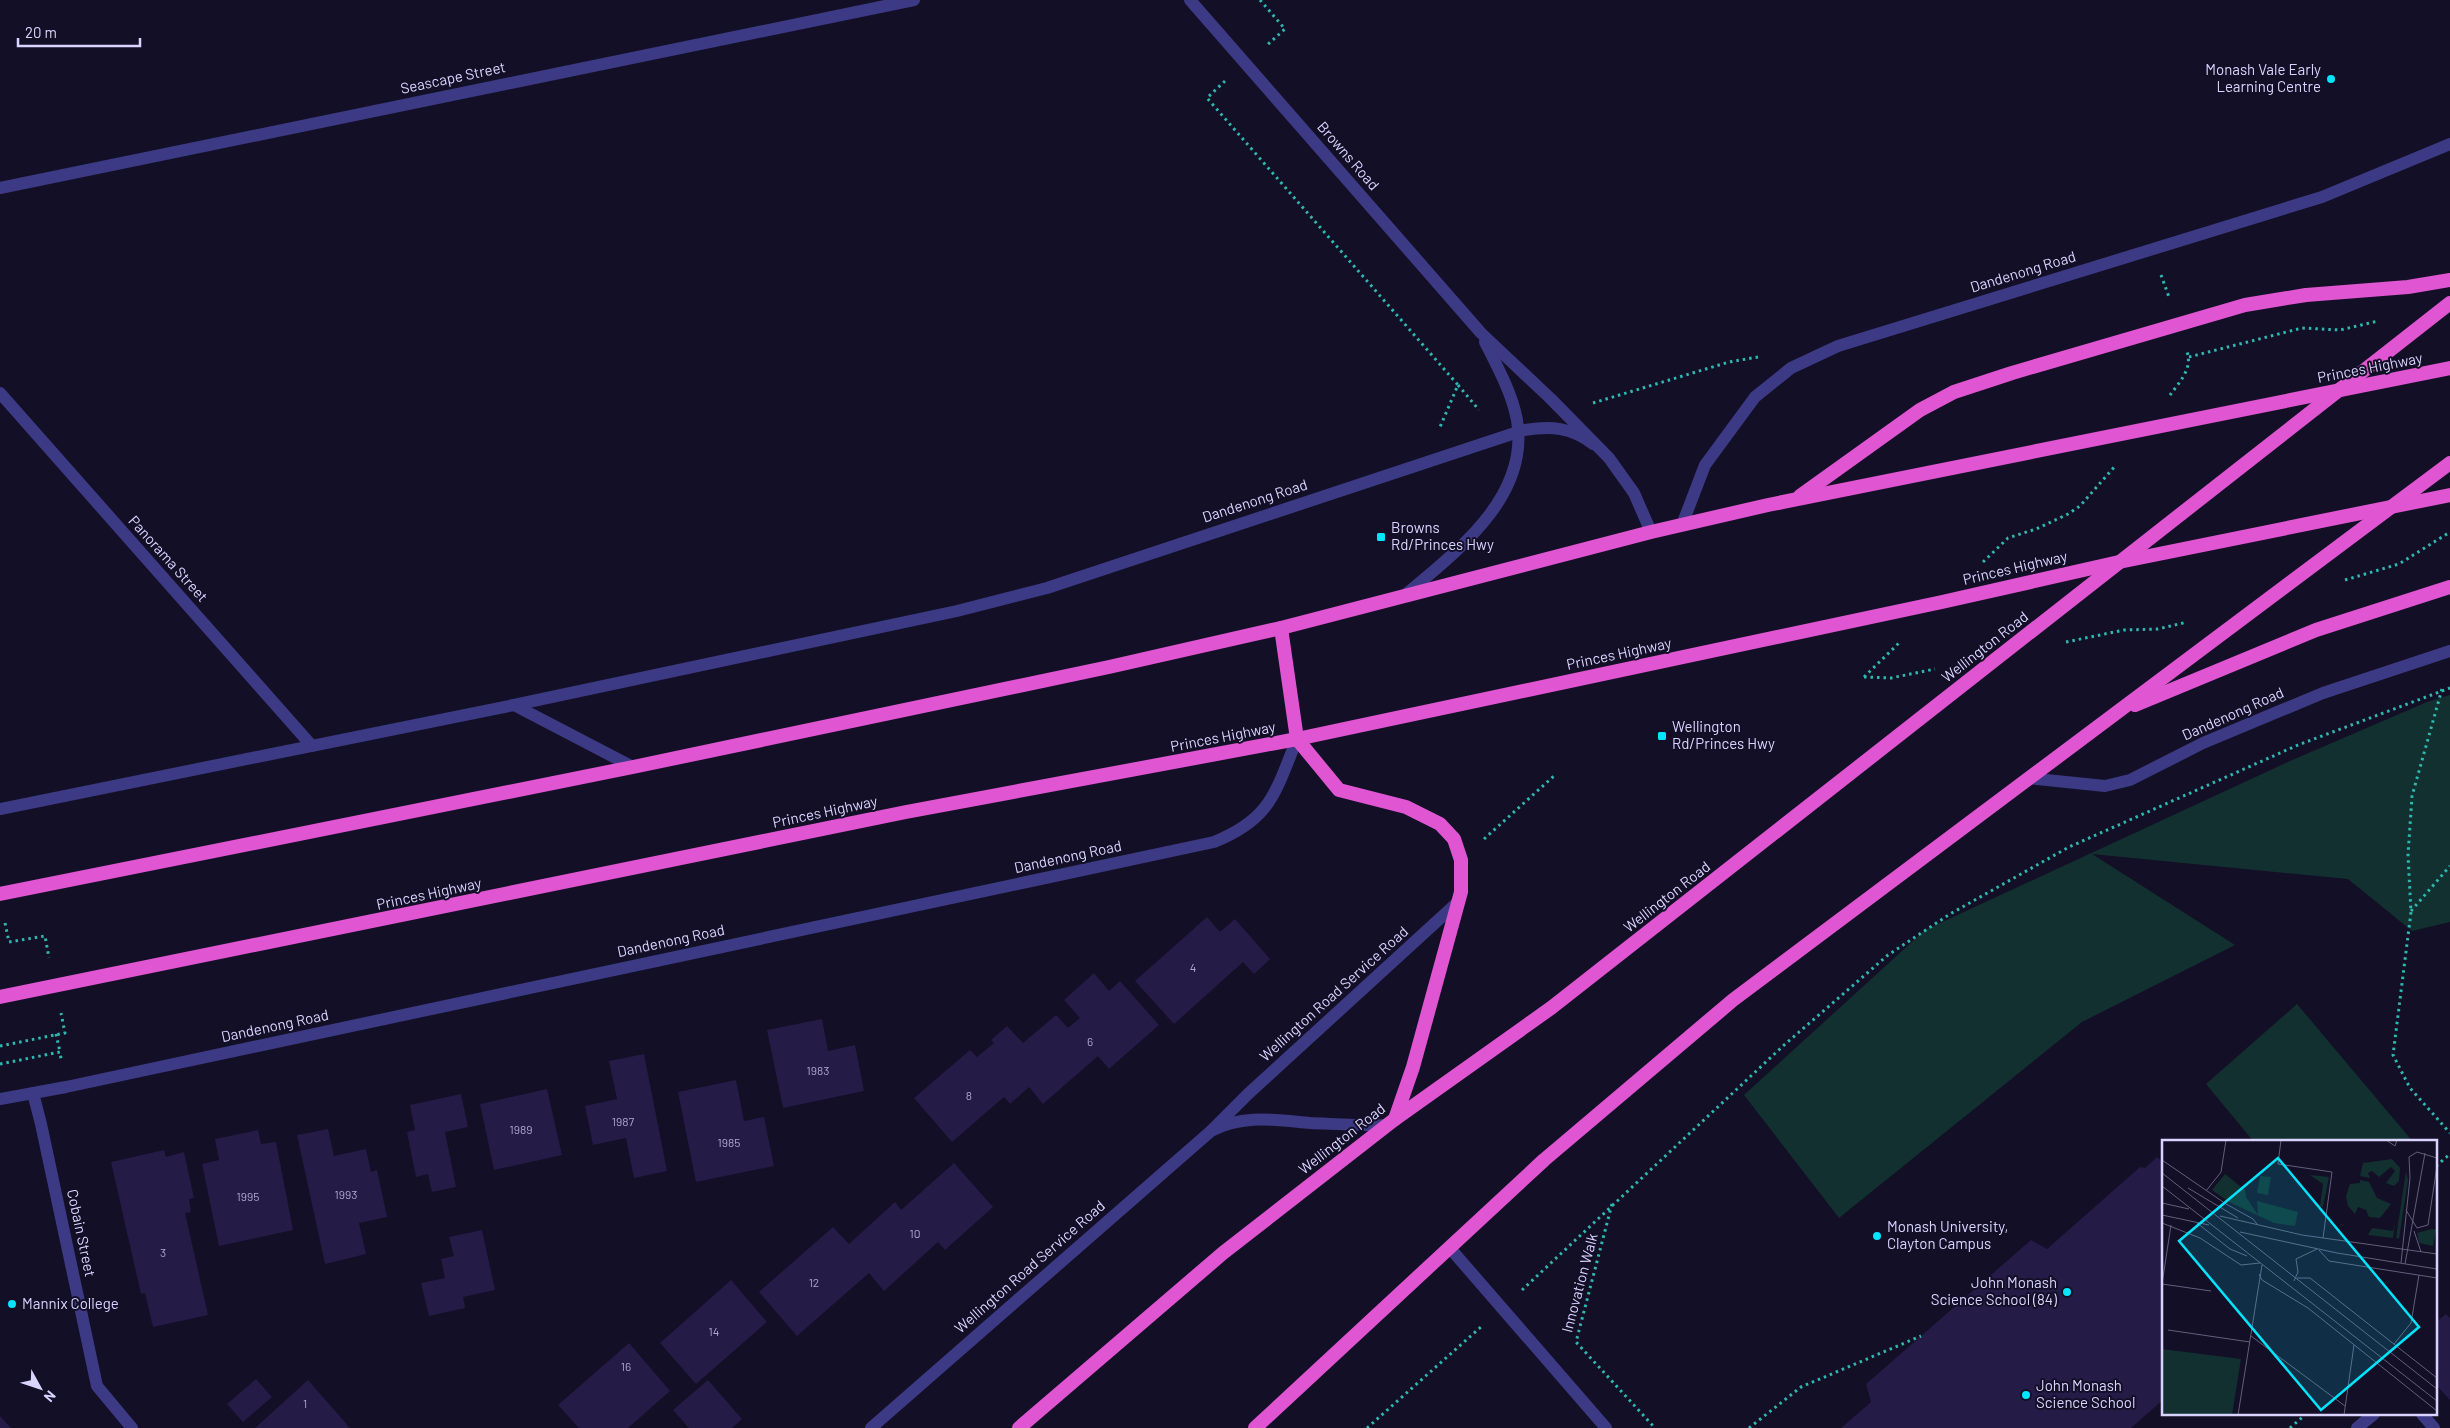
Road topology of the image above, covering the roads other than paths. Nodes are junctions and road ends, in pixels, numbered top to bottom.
1 (914, 0) edge
2 (1190, 0) edge
3 (2450, 144) edge
4 (0, 188) edge
5 (2450, 280) edge
6 (2450, 303) edge
7 (1481, 333) junction
8 (2450, 368) edge
9 (2335, 391) junction
10 (0, 393) edge
11 (1518, 432) junction
12 (1594, 444) junction
13 (2450, 463) edge
14 (2450, 495) edge
15 (1795, 500) junction
16 (2390, 507) junction
17 (1682, 525) junction
18 (1651, 532) junction
19 (2119, 562) junction
20 (2450, 587) edge
21 (1406, 595) junction
22 (1281, 628) junction
23 (2450, 651) edge
24 (514, 705) junction
25 (2114, 715) junction
26 (1297, 739) junction
27 (312, 746) junction
28 (633, 767) junction
29 (2028, 778) junction
30 (0, 809) edge
31 (0, 894) edge
32 (1458, 902) junction
33 (0, 997) edge
34 (33, 1093) junction
35 (0, 1099) edge
36 (1391, 1122) junction
37 (1211, 1131) junction
38 (1449, 1247) junction
39 (2372, 1416) edge
40 (2424, 1416) edge
41 (132, 1428) edge
42 (871, 1428) edge
43 (1018, 1428) edge
44 (1255, 1428) edge
45 (1606, 1428) edge
46 (2358, 1428) edge
47 (2434, 1428) edge

1 - 4 street, Seascape Street
2 - 7 street, Browns Road
3 - 17 street, Dandenong Road
5 - 15 highway
6 - 9 highway, Wellington Road
7 - 11 street, Browns Road
7 - 12 street, Browns Road
8 - 9 highway, Princes Highway
9 - 15 highway, Princes Highway
9 - 19 highway, Wellington Road
10 - 27 street, Panorama Street
11 - 12 street, Dandenong Road
11 - 21 street, Browns Road
11 - 24 street, Dandenong Road
12 - 18 street, Browns Road
13 - 16 highway
14 - 16 highway, Princes Highway
15 - 17 highway, Princes Highway
16 - 19 highway, Princes Highway
16 - 25 highway
17 - 18 highway, Princes Highway
18 - 21 highway
19 - 26 highway, Princes Highway
19 - 36 highway, Wellington Road
20 - 25 highway
21 - 22 highway
22 - 26 highway
22 - 28 highway
23 - 29 street, Dandenong Road
24 - 27 street, Dandenong Road
24 - 28 street
25 - 29 highway
26 - 32 highway
26 - 33 highway, Princes Highway
26 - 34 street, Dandenong Road
27 - 30 street, Dandenong Road
28 - 31 highway
29 - 38 highway
32 - 36 highway
32 - 37 street, Wellington Road Service Road
34 - 35 street, Dandenong Road
34 - 41 street, Cobain Street
36 - 37 street, Wellington Road Service Road
36 - 43 highway, Wellington Road
37 - 42 street, Wellington Road Service Road
38 - 44 highway
38 - 45 street
39 - 46 street
40 - 47 street

